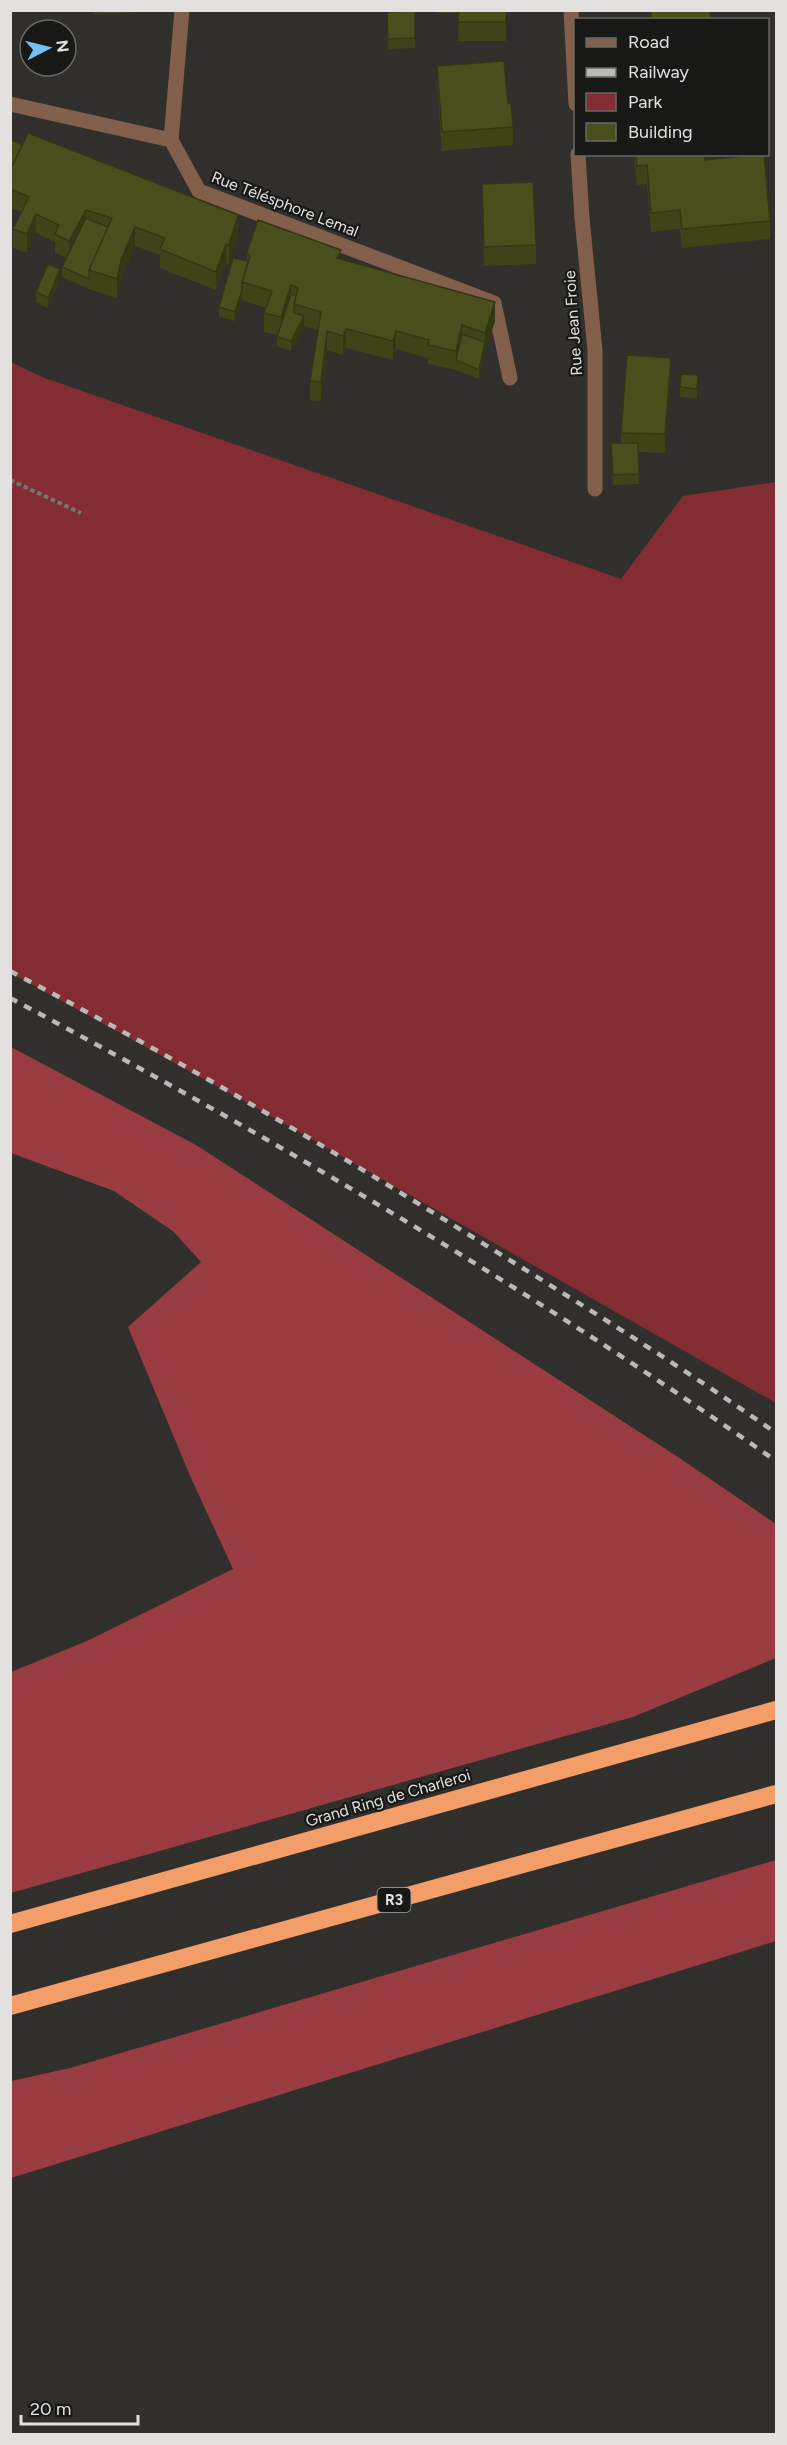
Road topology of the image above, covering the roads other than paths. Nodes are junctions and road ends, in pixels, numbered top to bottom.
1 (183, 10) edge
2 (571, 10) edge
3 (574, 66) edge
4 (10, 104) edge
5 (171, 140) junction
6 (578, 156) edge
7 (510, 378) dead end
8 (595, 489) dead end
9 (777, 1710) edge
10 (777, 1794) edge
11 (10, 1924) edge
12 (10, 2006) edge

1 - 5 street
2 - 3 street
4 - 5 street
5 - 7 street, Rue Télésphore Lemal
6 - 8 street, Rue Jean Froie
9 - 11 highway, Grand Ring de Charleroi
10 - 12 highway, R3

